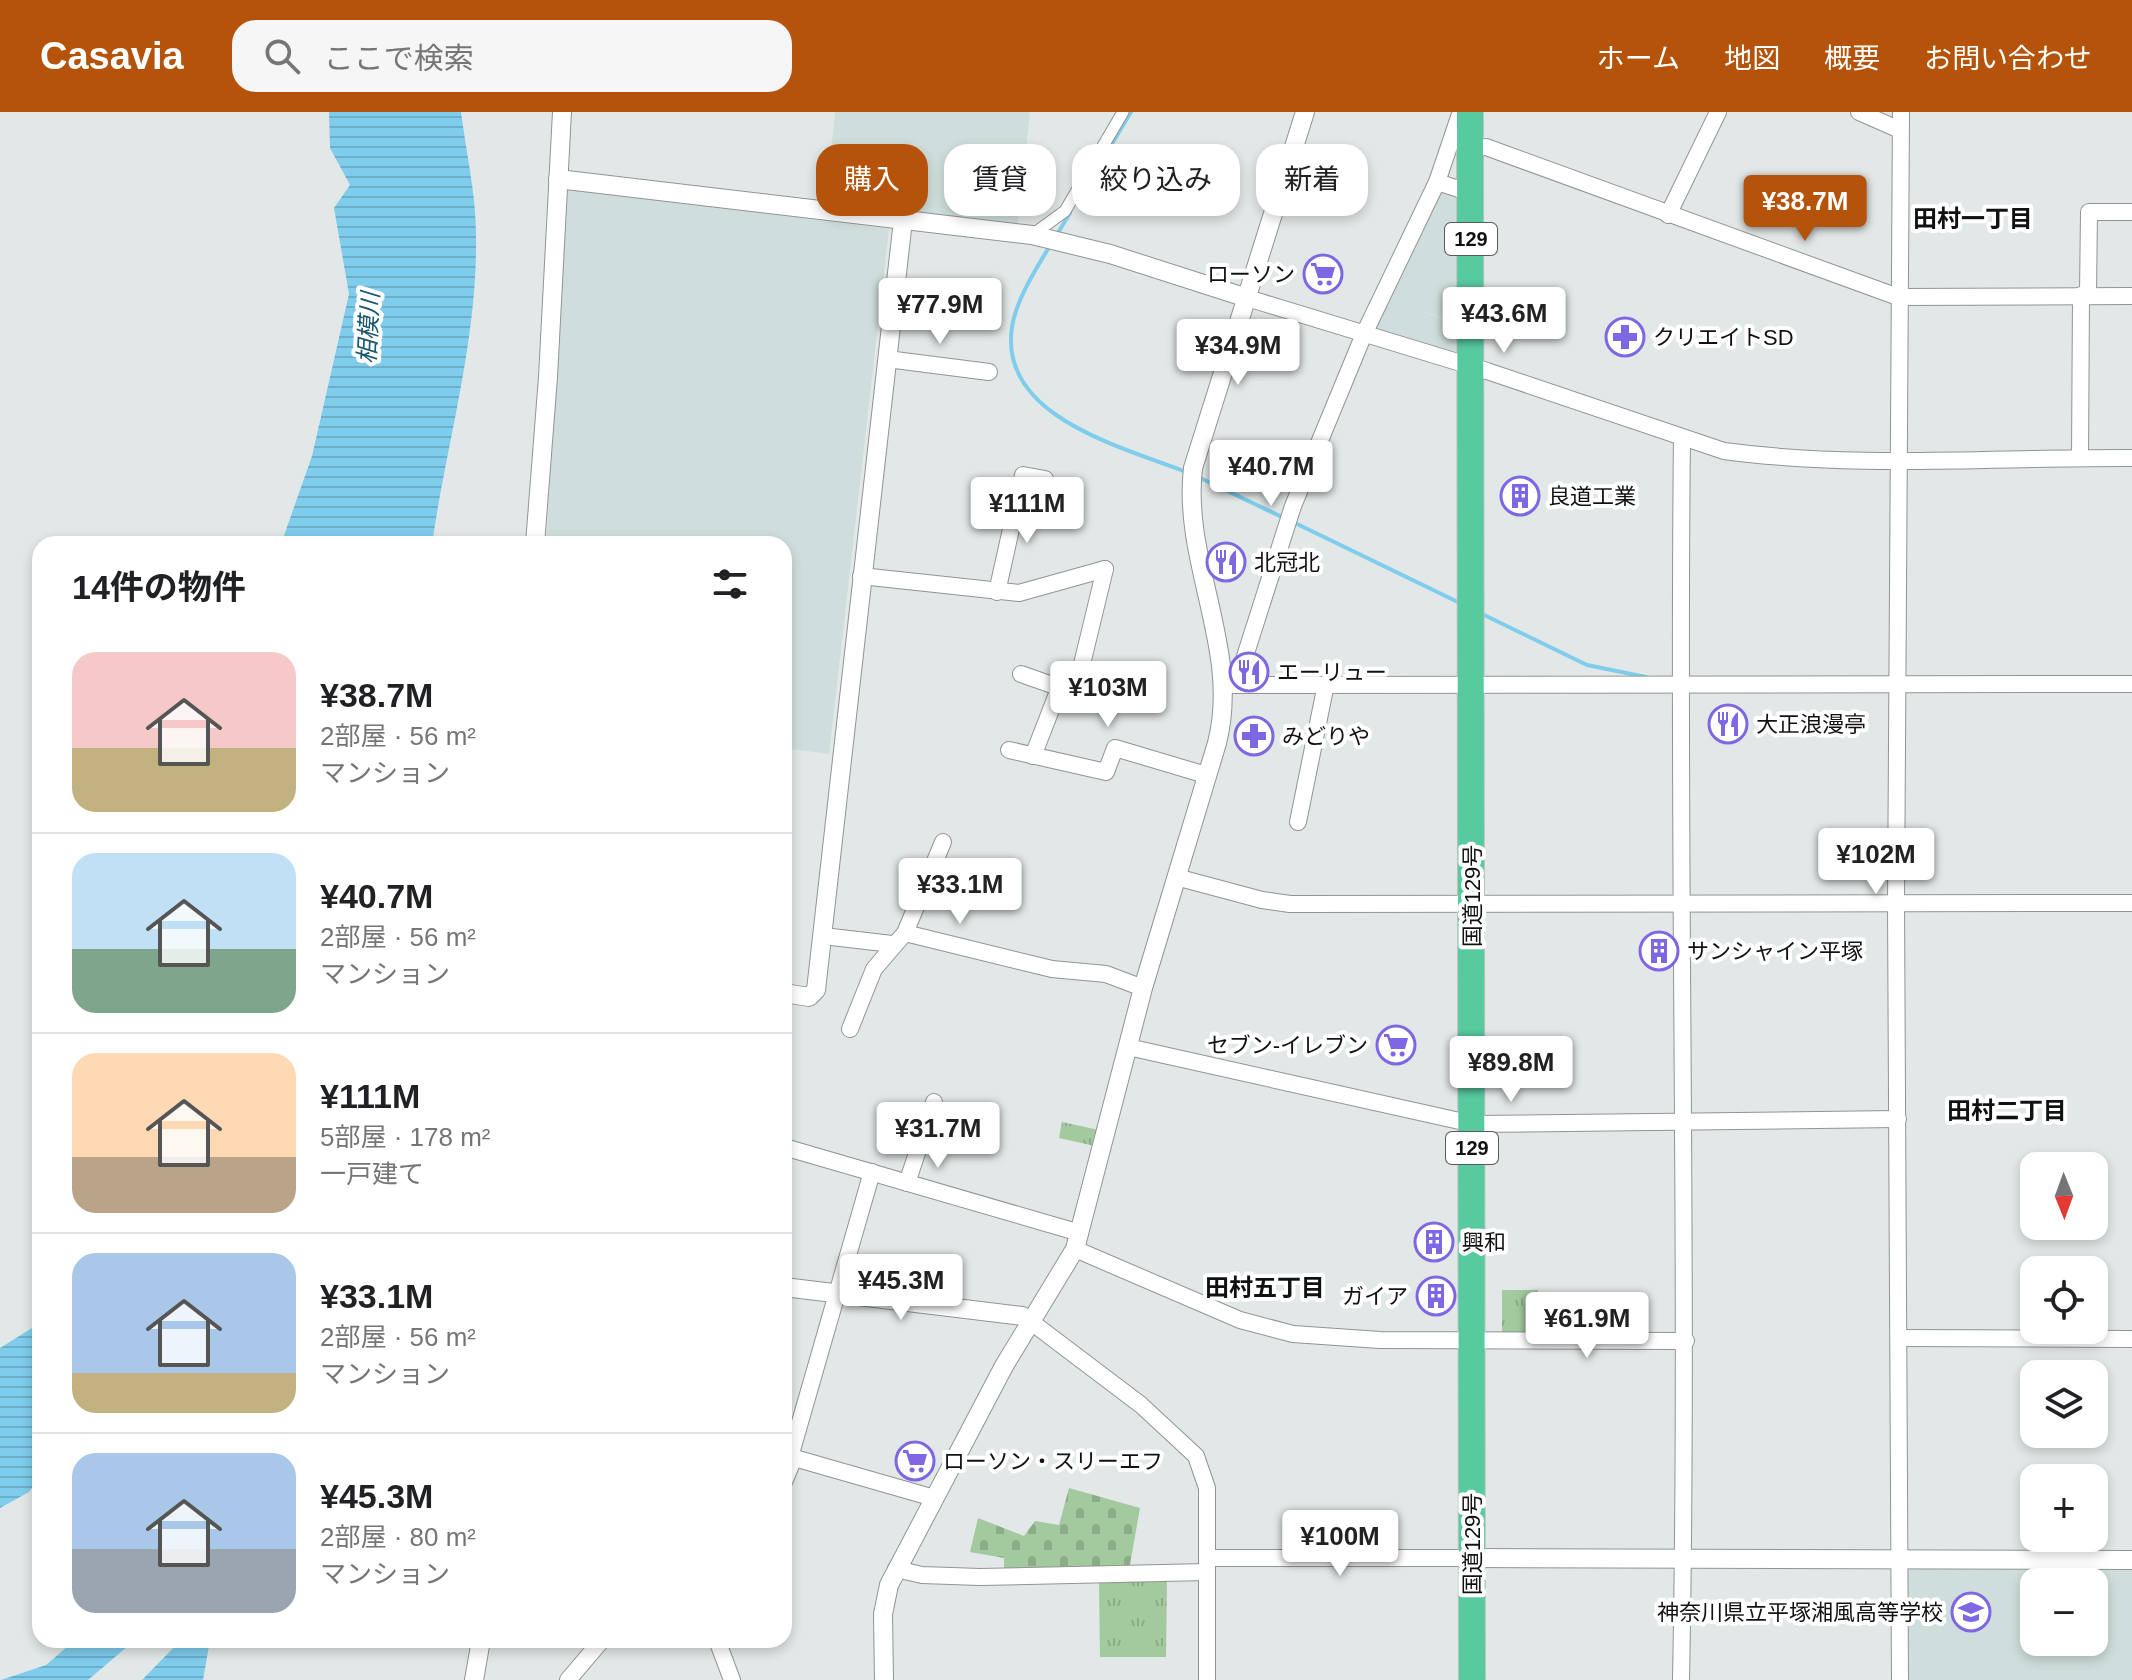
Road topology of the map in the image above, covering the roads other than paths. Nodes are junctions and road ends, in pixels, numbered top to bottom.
1 (562, 112) edge
2 (1123, 112) edge
3 (1305, 112) edge
4 (1718, 112) edge
5 (1859, 112) edge
6 (1901, 112) edge
7 (1475, 113) edge
8 (1900, 130) junction
9 (1468, 155) junction
10 (558, 179) junction
11 (1437, 182) junction
12 (1471, 193) junction
13 (2132, 212) edge
14 (1668, 215) junction
15 (903, 220) junction
16 (1038, 236) junction
17 (2084, 295) junction
18 (2132, 296) edge
19 (1244, 297) junction
20 (1898, 297) junction
21 (1364, 334) junction
22 (887, 359) junction
23 (1479, 369) junction
24 (989, 372) dead end
25 (1682, 438) junction
26 (2080, 458) junction
27 (2132, 458) edge
28 (1898, 459) junction
29 (1045, 479) dead end
30 (536, 536) edge
31 (861, 576) junction
32 (997, 592) junction
33 (1021, 674) dead end
34 (1898, 683) junction
35 (1326, 684) junction
36 (2132, 684) edge
37 (1226, 685) junction
38 (1478, 686) junction
39 (1679, 686) junction
40 (1059, 689) junction
41 (1009, 750) dead end
42 (1033, 756) junction
43 (1206, 775) junction
44 (1298, 822) dead end
45 (943, 842) dead end
46 (1176, 877) junction
47 (1480, 903) junction
48 (1681, 903) junction
49 (1896, 903) junction
50 (2132, 903) edge
51 (823, 936) junction
52 (898, 939) junction
53 (1143, 988) junction
54 (792, 994) edge
55 (850, 1029) dead end
56 (1128, 1047) junction
57 (934, 1102) dead end
58 (1898, 1119) junction
59 (1480, 1124) junction
60 (1683, 1124) junction
61 (792, 1149) edge
62 (872, 1172) junction
63 (907, 1183) junction
64 (1078, 1241) junction
65 (792, 1288) edge
66 (835, 1293) junction
67 (1030, 1321) junction
68 (1900, 1338) junction
69 (2132, 1339) edge
70 (1479, 1340) junction
71 (1686, 1341) junction
72 (792, 1445) edge
73 (792, 1457) edge
74 (934, 1498) junction
75 (1480, 1558) junction
76 (1684, 1559) junction
77 (1901, 1560) junction
78 (2132, 1560) edge
79 (1207, 1565) junction
80 (896, 1569) junction
81 (480, 1648) edge
82 (595, 1648) edge
83 (720, 1648) edge
84 (474, 1680) edge
85 (568, 1680) edge
86 (732, 1680) edge
87 (884, 1680) edge
88 (1207, 1680) edge
89 (1472, 1680) edge
90 (1489, 1680) edge
91 (1681, 1680) edge
92 (1900, 1680) edge

1 - 10 street
2 - 16 street
3 - 19 street
4 - 14 street
5 - 8 street
6 - 8 street
7 - 9 highway, 国道129号 / 129
8 - 20 street
9 - 11 street
9 - 12 highway, 国道129号 / 129
9 - 14 street
9 - 23 highway, 国道129号 / 129
10 - 15 street
10 - 30 street
11 - 12 street
11 - 21 street
12 - 23 highway, 国道129号 / 129
13 - 17 street
14 - 20 street
15 - 16 street
15 - 22 street
16 - 19 street
17 - 18 street
17 - 20 street
17 - 26 street
19 - 21 street
19 - 37 street
20 - 28 street
21 - 23 street
21 - 37 street
22 - 24 street
22 - 31 street
23 - 25 street
23 - 38 highway, 国道129号 / 129
25 - 28 street
25 - 39 street
26 - 27 street
26 - 28 street
28 - 34 street
29 - 32 street
31 - 32 street
31 - 51 street
32 - 40 street
33 - 40 street
34 - 36 street
34 - 39 street
34 - 49 street
35 - 37 street
35 - 38 street
35 - 44 street
37 - 43 street
38 - 39 street
38 - 47 highway, 国道129号 / 129
39 - 48 street
40 - 42 street
41 - 42 street
42 - 43 street
43 - 46 street
45 - 52 street
46 - 47 street
46 - 53 street
47 - 48 street
47 - 59 highway, 国道129号 / 129
48 - 49 street
48 - 60 street
49 - 50 street
49 - 58 street
51 - 52 street
51 - 54 street
52 - 53 street
52 - 55 street
53 - 56 street
56 - 59 street
56 - 64 street
57 - 63 street
58 - 60 street
58 - 68 street
59 - 60 street
59 - 70 highway, 国道129号 / 129
60 - 71 street
61 - 62 street
62 - 63 street
62 - 66 street
63 - 64 street
64 - 67 street
64 - 70 street
65 - 66 street
66 - 67 street
66 - 72 street
67 - 74 street
67 - 79 street
68 - 69 street
68 - 77 street
70 - 71 street
70 - 75 highway, 国道129号 / 129
71 - 76 street
73 - 74 street
74 - 80 street
75 - 76 street
75 - 79 street
75 - 89 highway, 国道129号 / 129
75 - 90 highway, 国道129号 / 129
76 - 77 street
76 - 91 street
77 - 78 street
77 - 92 street
79 - 80 street
79 - 88 street
80 - 87 street
81 - 84 street
82 - 85 street
83 - 86 street

